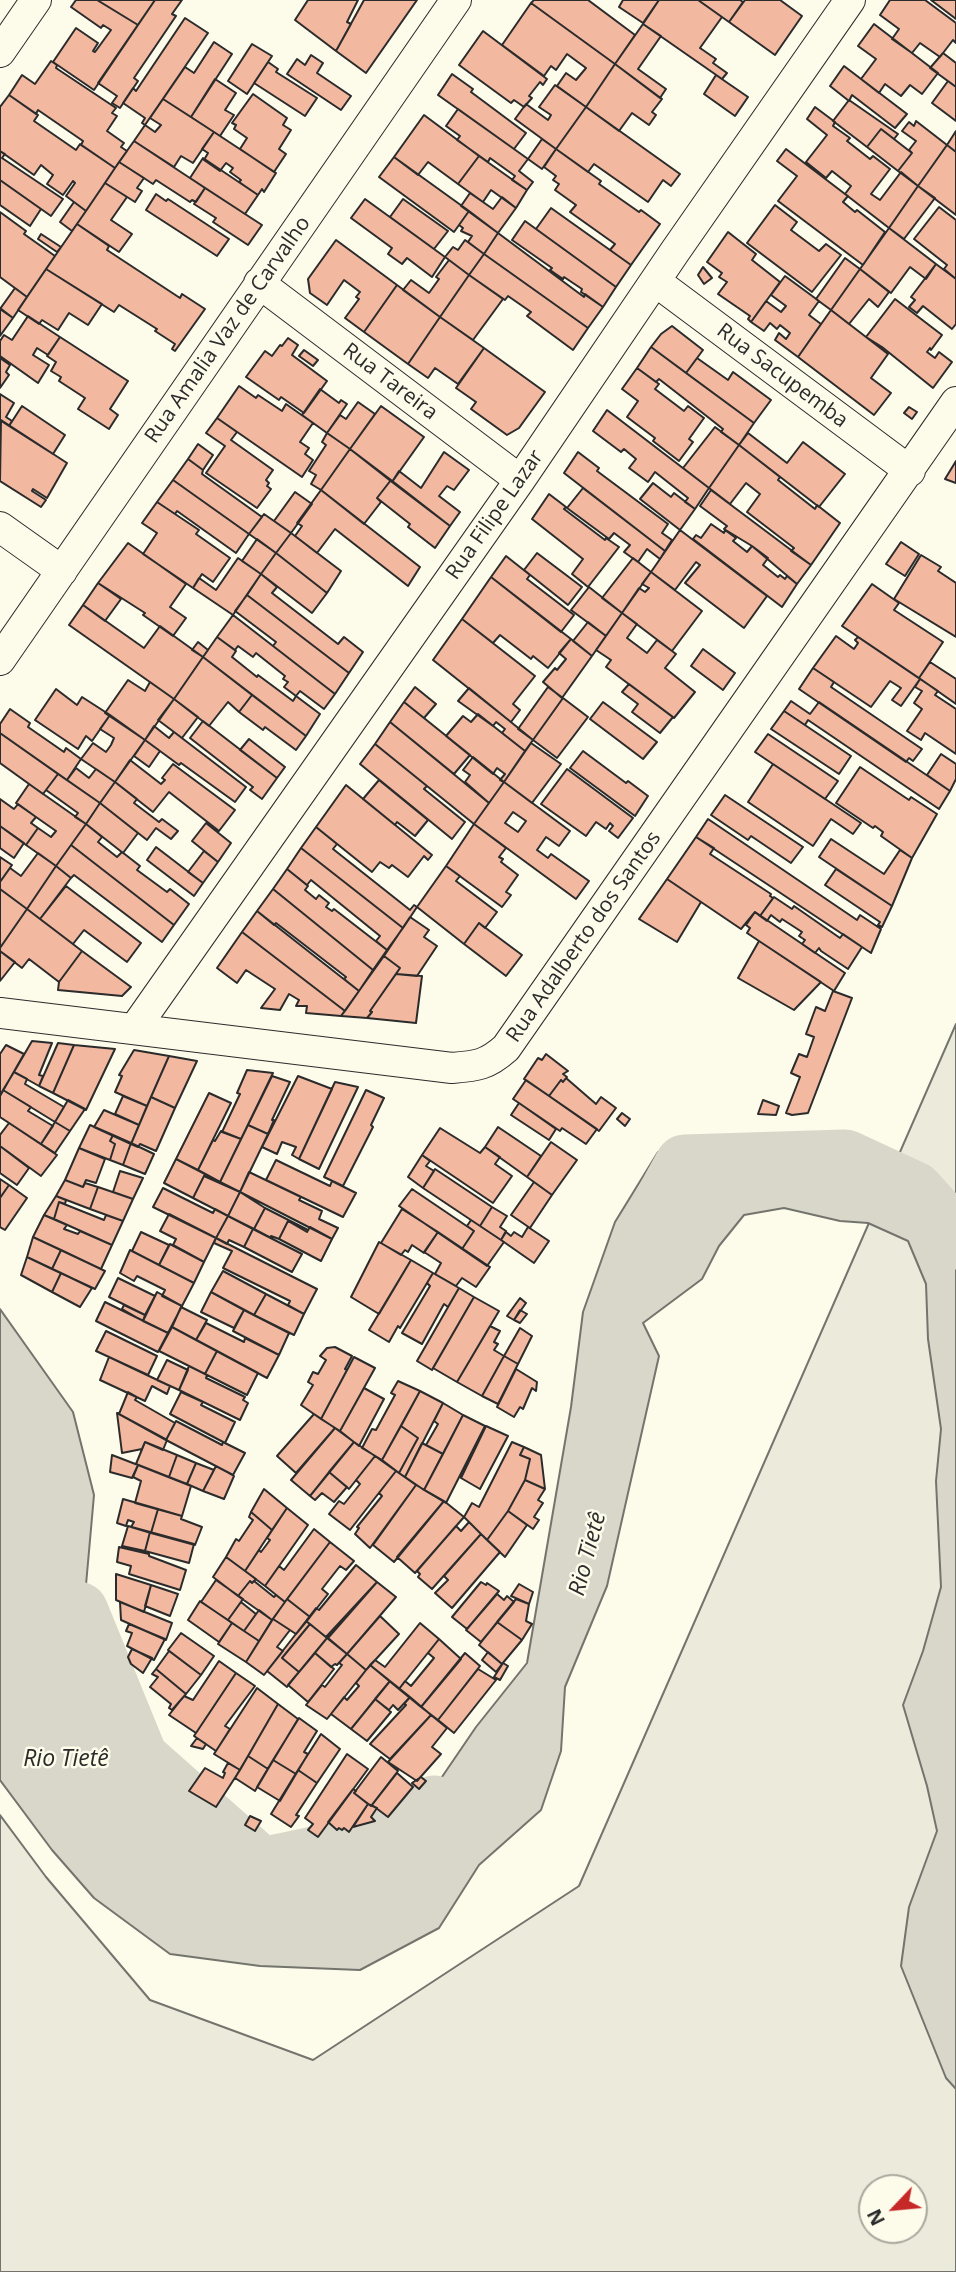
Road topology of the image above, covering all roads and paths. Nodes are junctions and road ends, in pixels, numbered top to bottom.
1 (36, 0) edge
2 (456, 0) edge
3 (850, 0) edge
4 (0, 52) edge
5 (655, 281) junction
6 (259, 284) junction
7 (956, 402) edge
8 (910, 471) junction
9 (520, 480) junction
10 (0, 527) edge
11 (62, 571) junction
12 (0, 660) edge
13 (0, 1013) edge
14 (135, 1028) junction

1 - 4 street
2 - 6 street, Rua Amalia Vaz de Carvalho
3 - 5 street, Rua Filipe Lazar
5 - 8 street, Rua Sacupemba
5 - 9 street, Rua Filipe Lazar
6 - 9 street, Rua Tareira
6 - 11 street, Rua Amalia Vaz de Carvalho
7 - 8 street, Rua Adalberto dos Santos
8 - 14 street, Rua Adalberto dos Santos
9 - 14 street, Rua Filipe Lazar
10 - 11 street
11 - 12 street, Rua Amalia Vaz de Carvalho
13 - 14 street, Rua Adalberto dos Santos

